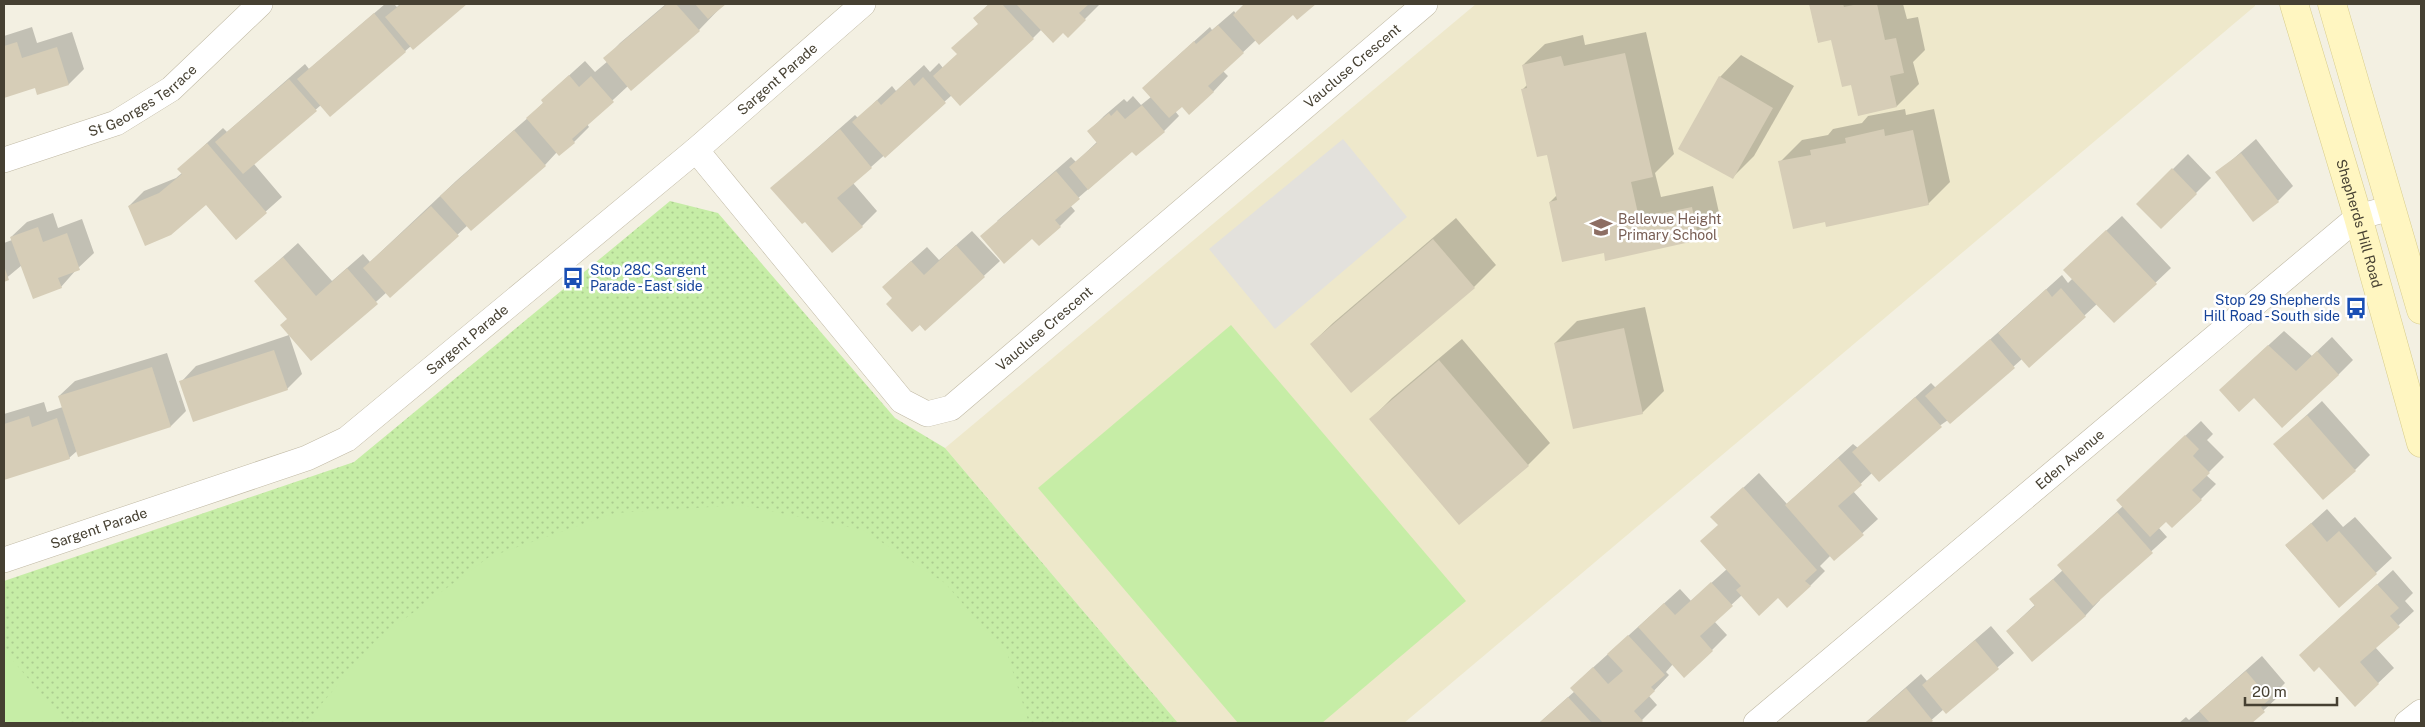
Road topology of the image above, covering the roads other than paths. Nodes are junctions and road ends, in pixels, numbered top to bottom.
1 (260, 4) edge
2 (863, 4) edge
3 (1425, 4) edge
4 (2294, 4) edge
5 (2332, 4) edge
6 (696, 150) junction
7 (4, 160) edge
8 (2391, 208) junction
9 (2358, 217) junction
10 (2421, 310) edge
11 (2421, 443) edge
12 (4, 560) edge
13 (2421, 712) edge
14 (1756, 723) edge
15 (2407, 723) edge

1 - 7 street, St Georges Terrace
2 - 6 street, Sargent Parade
3 - 6 street, Vaucluse Crescent
4 - 9 main road, Shepherds Hill Road
5 - 8 main road
6 - 12 street, Sargent Parade
8 - 9 street, Eden Avenue
8 - 10 main road
9 - 11 main road, Shepherds Hill Road
9 - 14 street, Eden Avenue
13 - 15 street

